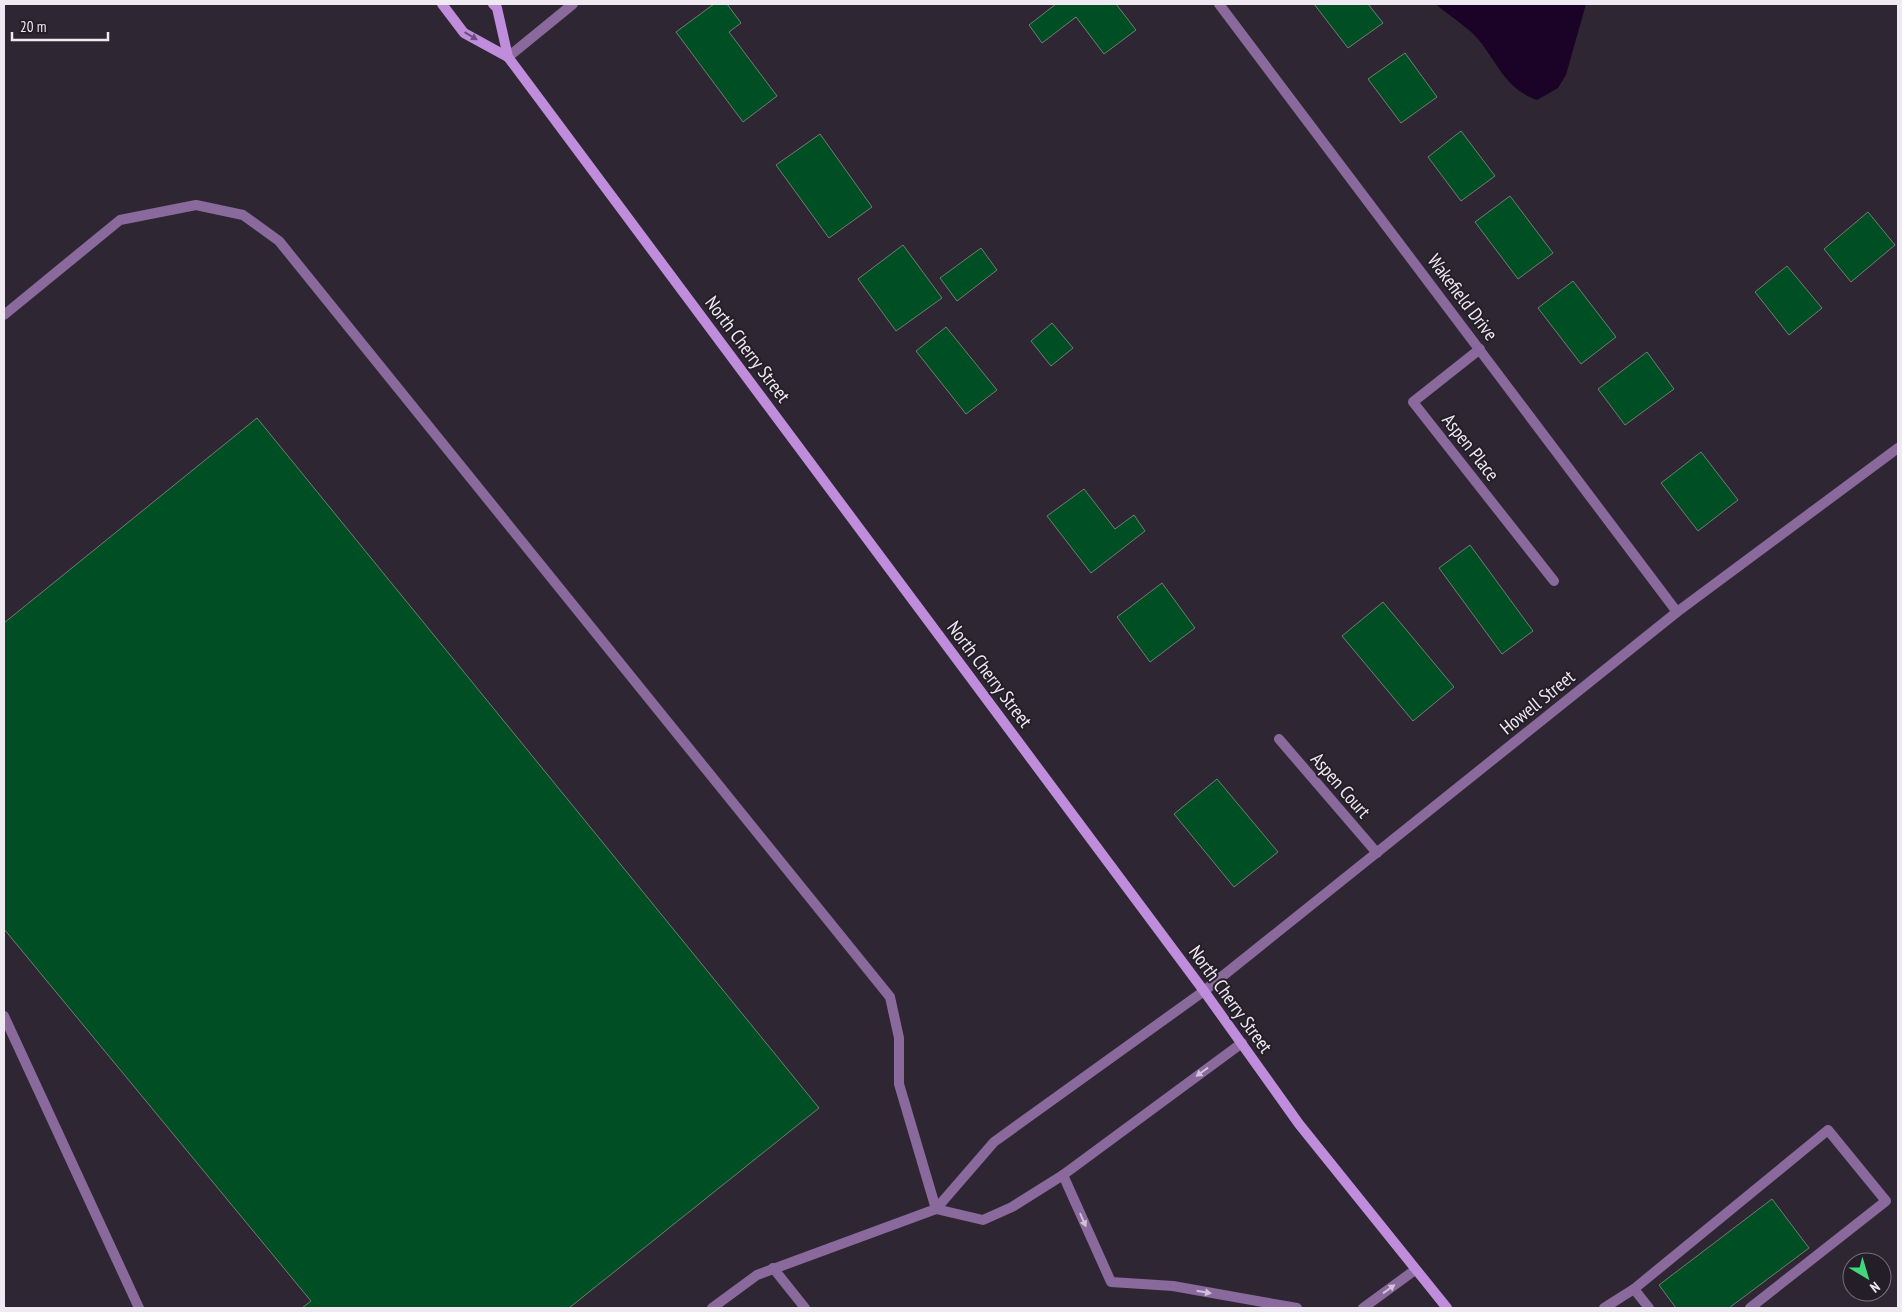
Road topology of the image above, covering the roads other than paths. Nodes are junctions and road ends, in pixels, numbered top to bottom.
1 (442, 4) edge
2 (493, 4) edge
3 (574, 4) edge
4 (1219, 4) edge
5 (508, 57) junction
6 (4, 315) edge
7 (1480, 349) junction
8 (1898, 448) edge
9 (1554, 581) dead end
10 (1677, 612) junction
11 (1279, 739) dead end
12 (1377, 853) junction
13 (1204, 991) junction
14 (4, 1016) edge
15 (1242, 1043) junction
16 (1063, 1175) junction
17 (936, 1209) junction
18 (774, 1268) junction
19 (1415, 1270) junction
20 (1634, 1289) junction
21 (139, 1308) edge
22 (712, 1308) edge
23 (805, 1308) edge
24 (1297, 1308) edge
25 (1363, 1308) edge
26 (1448, 1308) edge
27 (1604, 1308) edge
28 (1649, 1308) edge
29 (1750, 1308) edge

1 -> 5 main road, North Cherry Street
2 - 5 main road, North Cherry Street
3 - 5 street
4 - 7 street, Wakefield Drive
5 - 13 main road, North Cherry Street
6 - 17 street
7 - 9 street, Aspen Place
7 - 10 street, Wakefield Drive
8 - 10 street, Howell Street
10 - 12 street, Howell Street
11 - 12 street, Aspen Court
12 - 13 street, Howell Street
13 - 15 main road, North Cherry Street
13 - 17 street, Howell Street
14 - 21 street
15 -> 16 street
15 - 19 main road, North Cherry Street
16 - 17 street
16 -> 24 street
17 - 18 street
18 - 22 street
18 - 23 street
25 -> 19 street
19 - 26 main road, North Cherry Street
20 - 27 street
20 - 28 street
20 - 29 street

